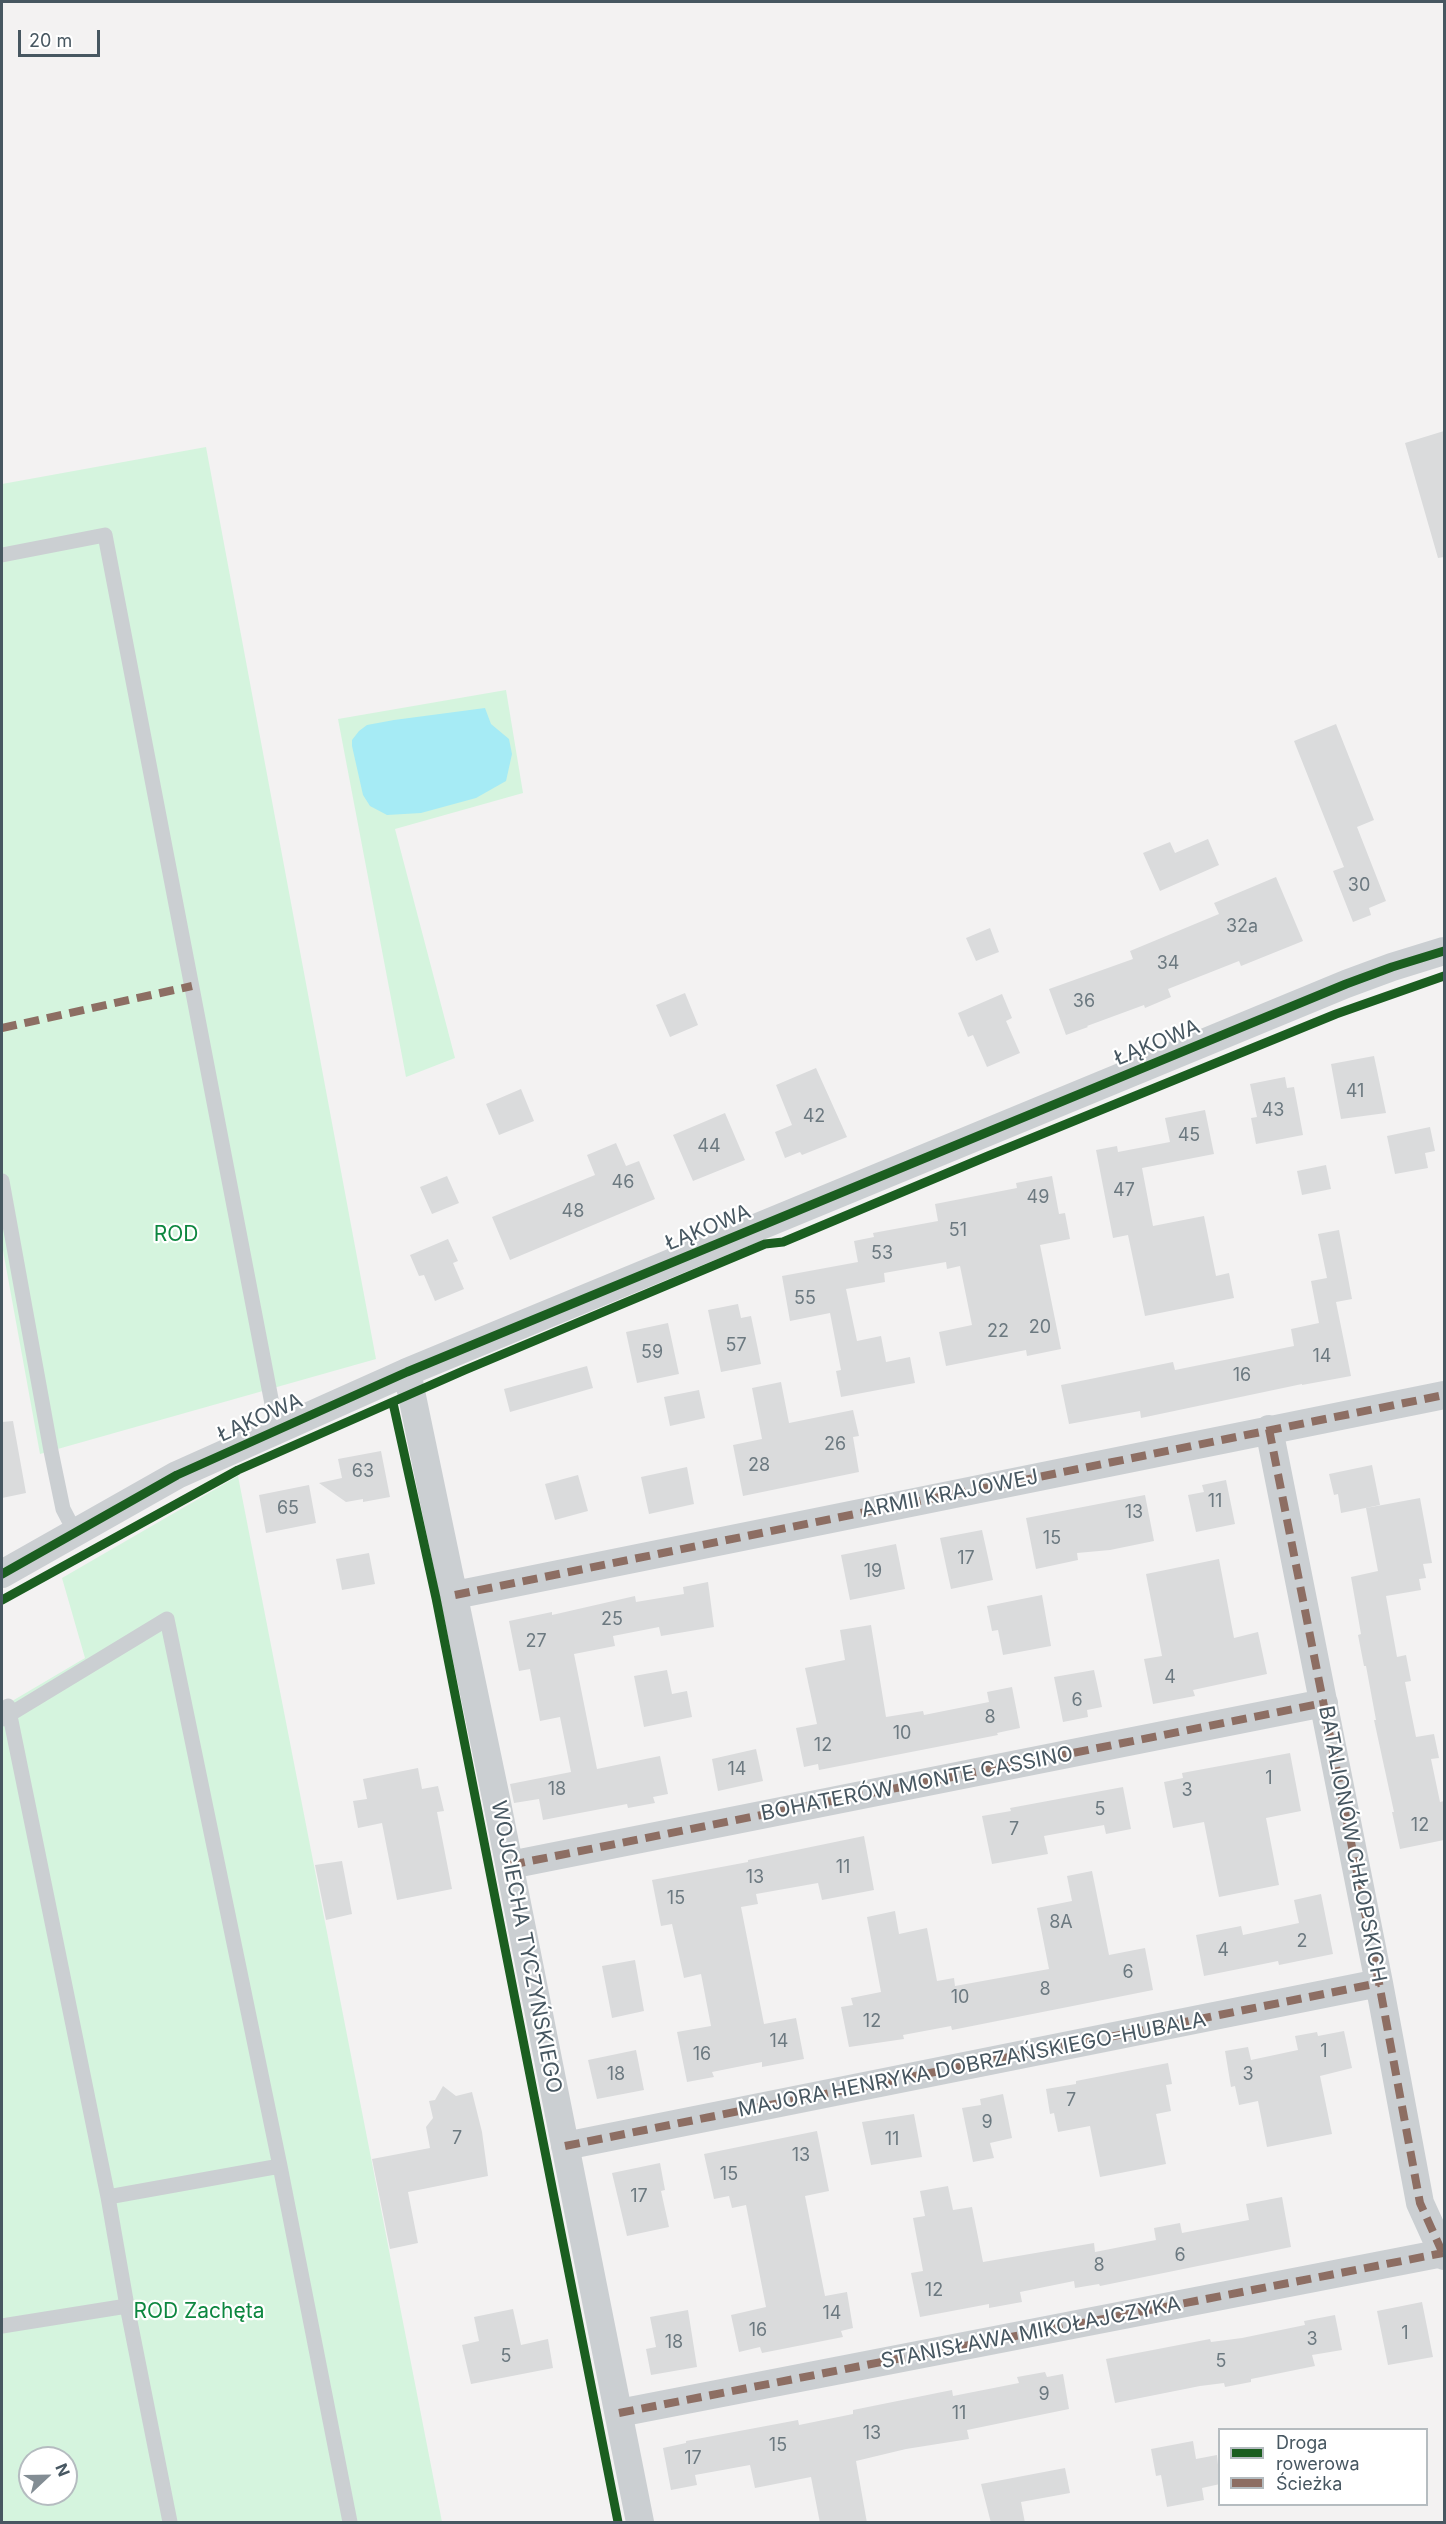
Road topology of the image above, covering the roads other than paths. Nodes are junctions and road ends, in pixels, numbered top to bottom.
1 (2, 555) edge
2 (1444, 951) edge
3 (2, 1181) edge
4 (407, 1372) junction
5 (1444, 1395) edge
6 (278, 1429) junction
7 (1269, 1430) junction
8 (75, 1532) junction
9 (2, 1574) edge
10 (455, 1595) junction
11 (1324, 1703) junction
12 (6, 1713) edge
13 (510, 1865) junction
14 (1379, 1983) junction
15 (565, 2146) junction
16 (280, 2166) junction
17 (108, 2197) junction
18 (1444, 2254) edge
19 (127, 2306) junction
20 (2, 2326) edge
21 (619, 2413) junction
22 (170, 2523) edge
23 (350, 2523) edge
24 (640, 2523) edge

1 - 6 lane
2 - 4 street, ŁĄKOWA
3 - 8 lane
4 - 6 street, ŁĄKOWA
4 - 10 street, WOJCIECHA TYCZYŃSKIEGO
5 - 7 street, ARMII KRAJOWEJ
6 - 8 street, ŁĄKOWA
7 - 10 street, ARMII KRAJOWEJ
7 - 11 street, BATALIONÓW CHŁOPSKICH
8 - 9 street, ŁĄKOWA
10 - 13 street, WOJCIECHA TYCZYŃSKIEGO
11 - 13 street, BOHATERÓW MONTE CASSINO
11 - 14 street, BATALIONÓW CHŁOPSKICH
12 - 16 lane
12 - 17 lane
13 - 15 street, WOJCIECHA TYCZYŃSKIEGO
14 - 15 street, MAJORA HENRYKA DOBRZAŃSKIEGO-HUBALA
14 - 18 street, BATALIONÓW CHŁOPSKICH
15 - 21 street, WOJCIECHA TYCZYŃSKIEGO
16 - 17 lane
16 - 23 lane
17 - 19 lane
18 - 21 street, STANISŁAWA MIKOŁAJCZYKA
19 - 20 lane
19 - 22 lane
21 - 24 street, WOJCIECHA TYCZYŃSKIEGO

